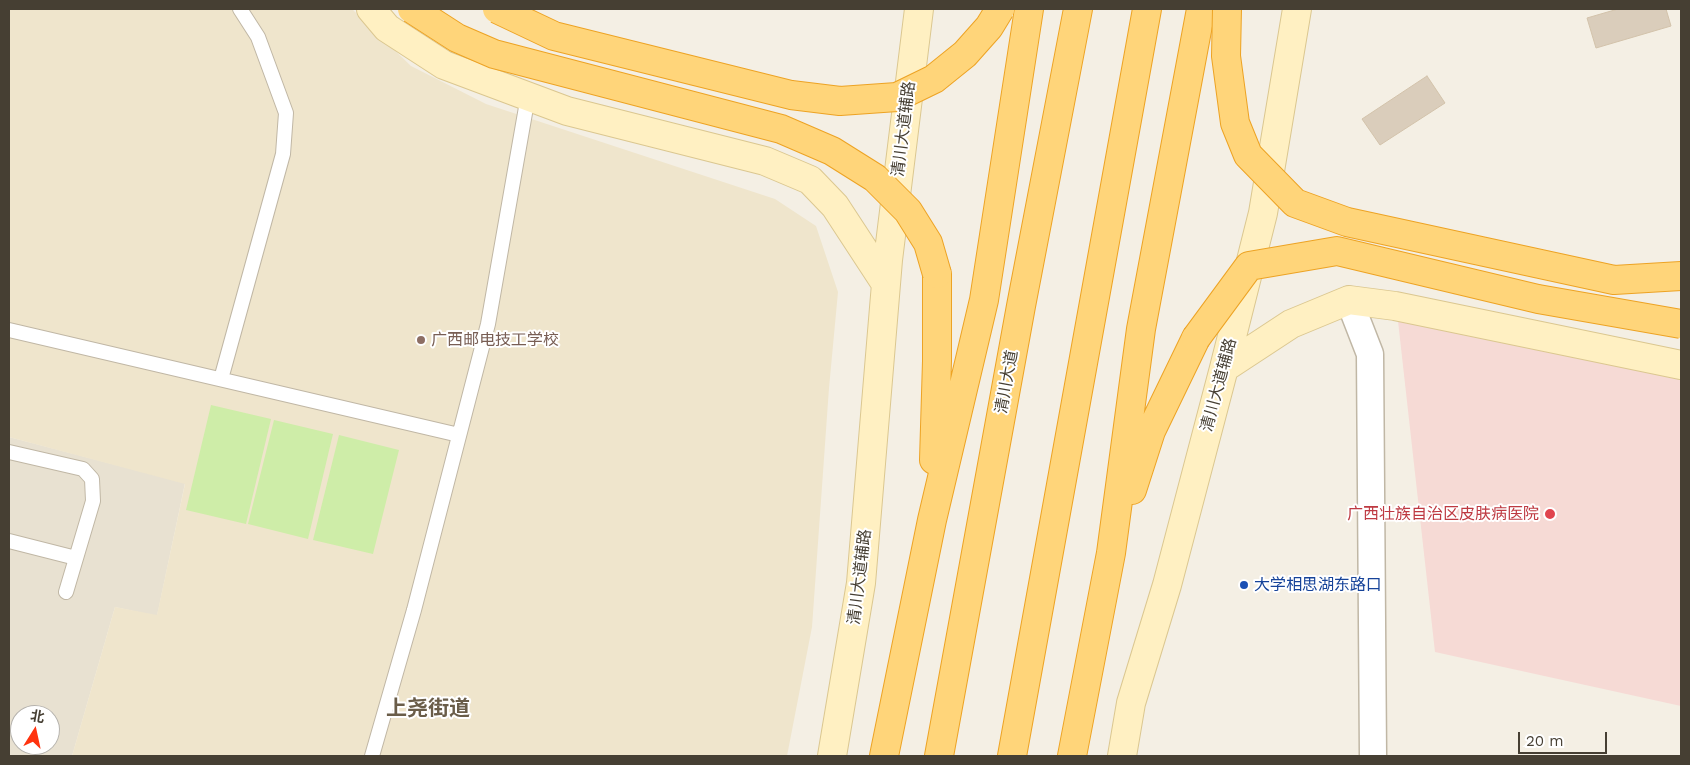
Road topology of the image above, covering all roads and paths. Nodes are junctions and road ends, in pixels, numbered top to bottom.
1 (240, 9) edge
2 (371, 9) edge
3 (412, 9) edge
4 (497, 9) edge
5 (919, 9) edge
6 (1000, 9) edge
7 (1029, 9) edge
8 (1078, 9) edge
9 (1147, 9) edge
10 (1201, 9) edge
11 (1227, 9) edge
12 (1297, 9) edge
13 (528, 96) junction
14 (1681, 276) edge
15 (886, 284) junction
16 (1349, 300) junction
17 (1681, 324) edge
18 (9, 330) edge
19 (1681, 365) edge
20 (1224, 368) junction
21 (221, 379) junction
22 (459, 435) junction
23 (9, 452) edge
24 (932, 520) junction
25 (9, 541) edge
26 (1111, 553) junction
27 (76, 558) junction
28 (66, 592) dead end
29 (372, 756) edge
30 (832, 756) edge
31 (884, 756) edge
32 (939, 756) edge
33 (1012, 756) edge
34 (1072, 756) edge
35 (1122, 756) edge
36 (1373, 756) edge

1 - 21 lane
2 - 13 main road
3 - 24 highway, bridge
4 - 6 highway, bridge
5 - 15 main road, 清川大道辅路
7 - 24 highway
8 - 32 highway, 清川大道
9 - 33 highway
10 - 26 highway
11 - 14 highway, bridge
12 - 20 main road, 清川大道辅路
13 - 15 main road
13 - 22 lane
15 - 30 main road, 清川大道辅路
16 - 19 main road
16 - 20 main road
16 - 36 street
17 - 26 highway, bridge
18 - 21 lane
20 - 35 main road, 清川大道辅路
21 - 22 lane
22 - 29 lane
23 - 27 lane
24 - 31 highway
25 - 27 lane
26 - 34 highway
27 - 28 lane

